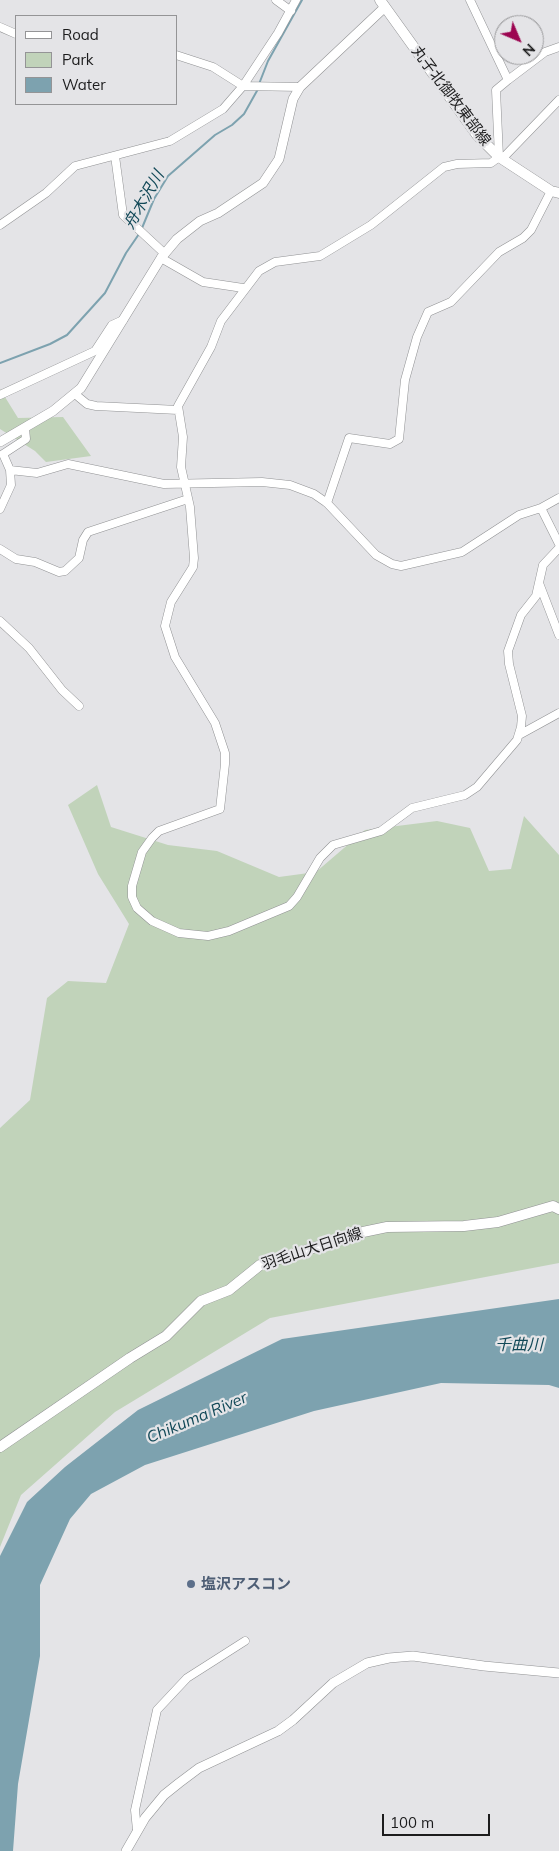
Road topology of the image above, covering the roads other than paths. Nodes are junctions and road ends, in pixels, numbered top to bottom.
1 (276, 0) edge
2 (296, 0) edge
3 (470, 0) edge
4 (385, 2) edge
5 (291, 11) junction
6 (0, 28) edge
7 (15, 34) edge
8 (559, 48) edge
9 (178, 56) edge
10 (508, 80) junction
11 (243, 86) junction
12 (300, 87) junction
13 (559, 100) edge
14 (115, 156) junction
15 (500, 158) junction
16 (555, 192) edge
17 (0, 225) edge
18 (163, 255) junction
19 (244, 288) junction
20 (123, 320) junction
21 (75, 394) junction
22 (0, 395) edge
23 (178, 410) junction
24 (25, 429) junction
25 (0, 442) edge
26 (10, 470) junction
27 (185, 483) junction
28 (559, 498) edge
29 (188, 499) junction
30 (328, 503) junction
31 (541, 508) junction
32 (0, 509) edge
33 (559, 544) edge
34 (559, 548) edge
35 (0, 549) edge
36 (539, 583) junction
37 (0, 621) edge
38 (559, 635) edge
39 (79, 706) dead end
40 (559, 713) edge
41 (519, 735) junction
42 (559, 1209) edge
43 (0, 1447) edge
44 (245, 1641) dead end
45 (559, 1673) edge
46 (136, 1830) junction
47 (126, 1851) edge

1 - 5 street
2 - 5 street
3 - 10 street
4 - 12 street
4 - 15 main road, 丸子北御牧東部線
5 - 11 street
6 - 7 street
8 - 10 street
9 - 11 street
10 - 15 street
11 - 12 street
11 - 14 street
12 - 18 street
13 - 15 street
14 - 17 street
14 - 18 street
15 - 16 main road, 丸子北御牧東部線
15 - 19 street
16 - 30 street
18 - 19 street
18 - 20 street
19 - 23 street
20 - 21 street
20 - 22 street
21 - 23 street
21 - 24 street
23 - 27 street
24 - 25 street
24 - 26 street
26 - 27 street
26 - 32 street
27 - 29 street
27 - 30 street
28 - 31 street
29 - 35 street
29 - 41 street
30 - 31 street
31 - 33 street
34 - 36 street
36 - 38 street
36 - 41 street
37 - 39 street
40 - 41 street
42 - 43 main road, 羽毛山大日向線
44 - 46 street
45 - 46 street
46 - 47 street

